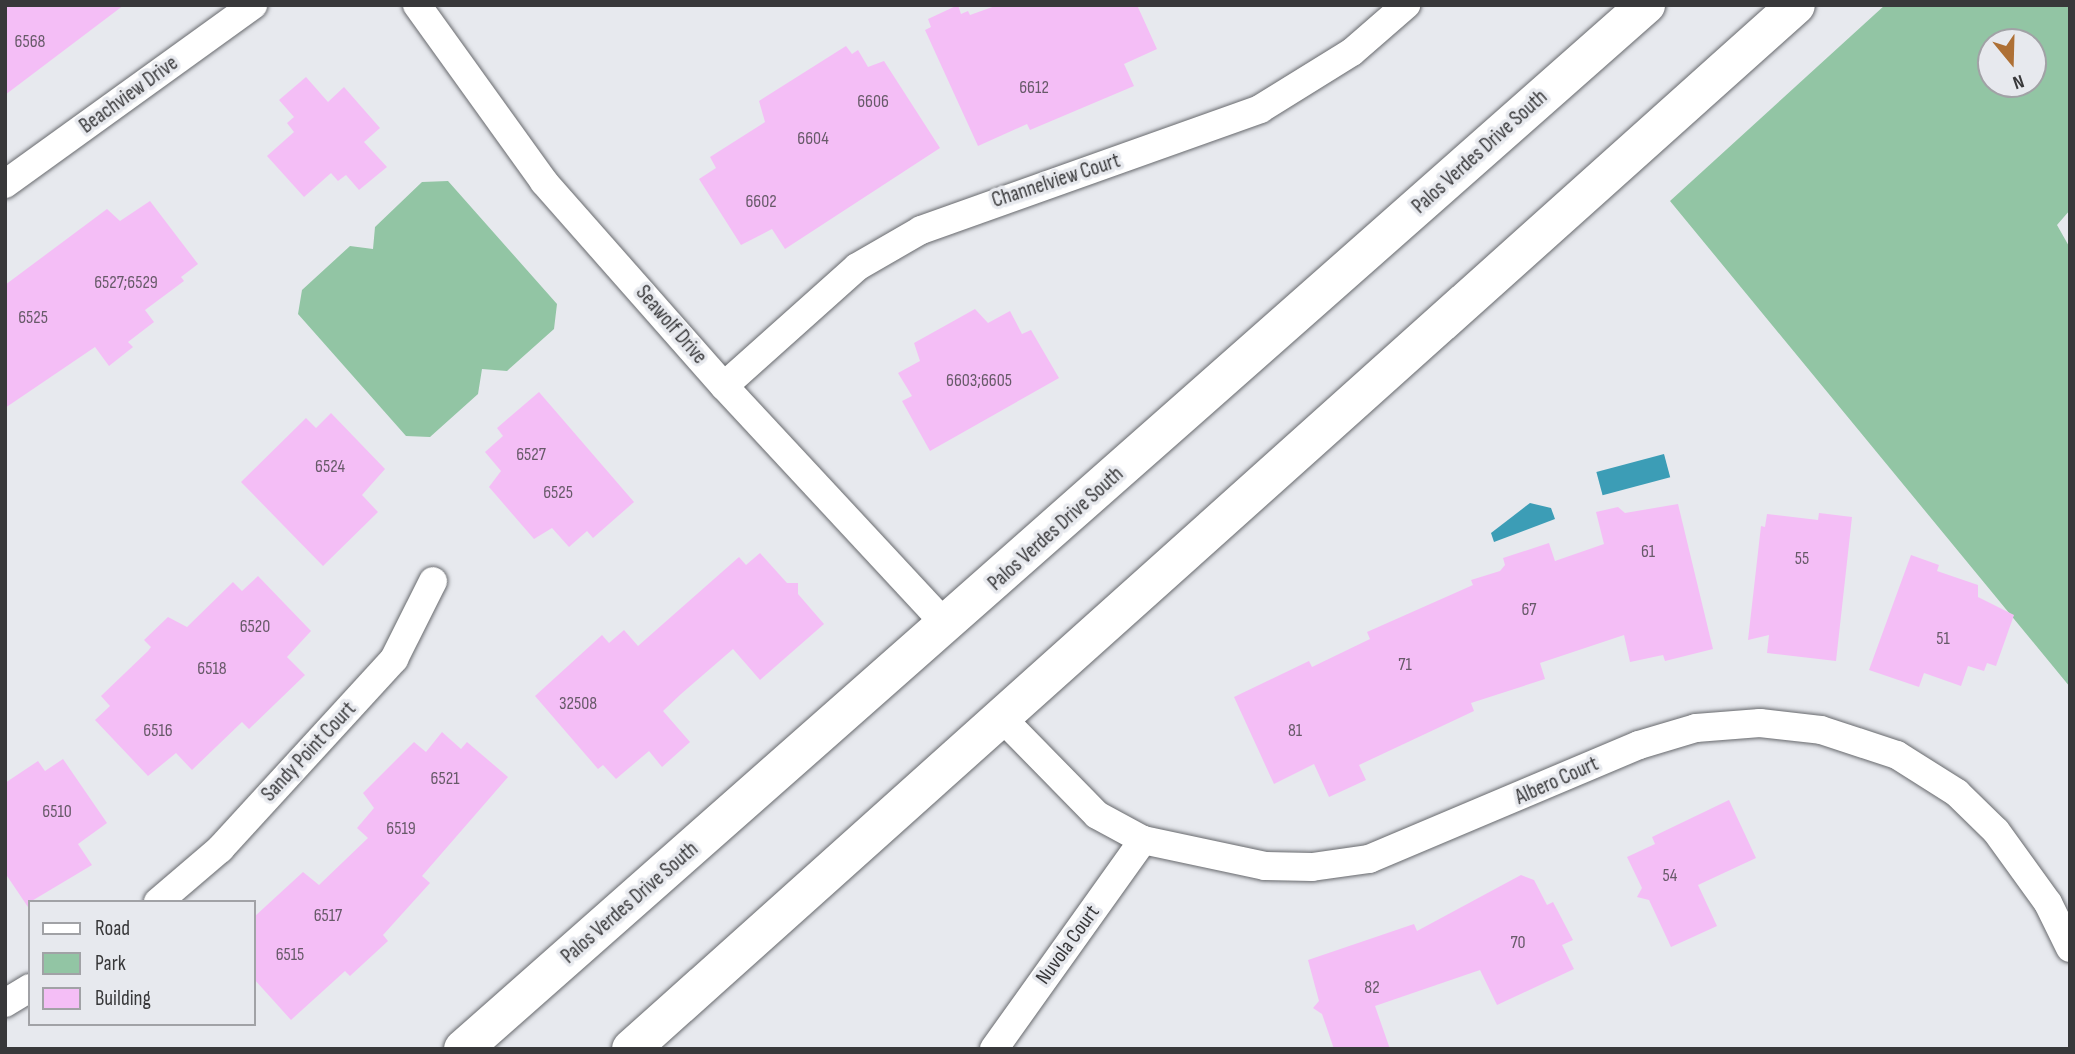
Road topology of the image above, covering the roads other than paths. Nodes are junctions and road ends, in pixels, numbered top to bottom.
1 (253, 5) edge
2 (417, 5) edge
3 (1406, 5) edge
4 (1646, 5) edge
5 (1796, 5) edge
6 (5, 184) edge
7 (724, 386) junction
8 (433, 581) dead end
9 (947, 626) junction
10 (1003, 719) junction
11 (1143, 841) junction
12 (160, 900) edge
13 (2070, 948) edge
14 (28, 989) edge
15 (5, 1003) edge
16 (463, 1049) edge
17 (631, 1049) edge
18 (994, 1049) edge

1 - 6 street, Beachview Drive
2 - 7 street, Seawolf Drive
3 - 7 street, Channelview Court
4 - 9 main road, Palos Verdes Drive South
5 - 10 main road
7 - 9 street, Seawolf Drive
8 - 12 street, Sandy Point Court
9 - 16 main road, Palos Verdes Drive South
10 - 11 street, Albero Court
10 - 17 main road
11 - 13 street, Albero Court
11 - 18 street, Nuvola Court
14 - 15 street

